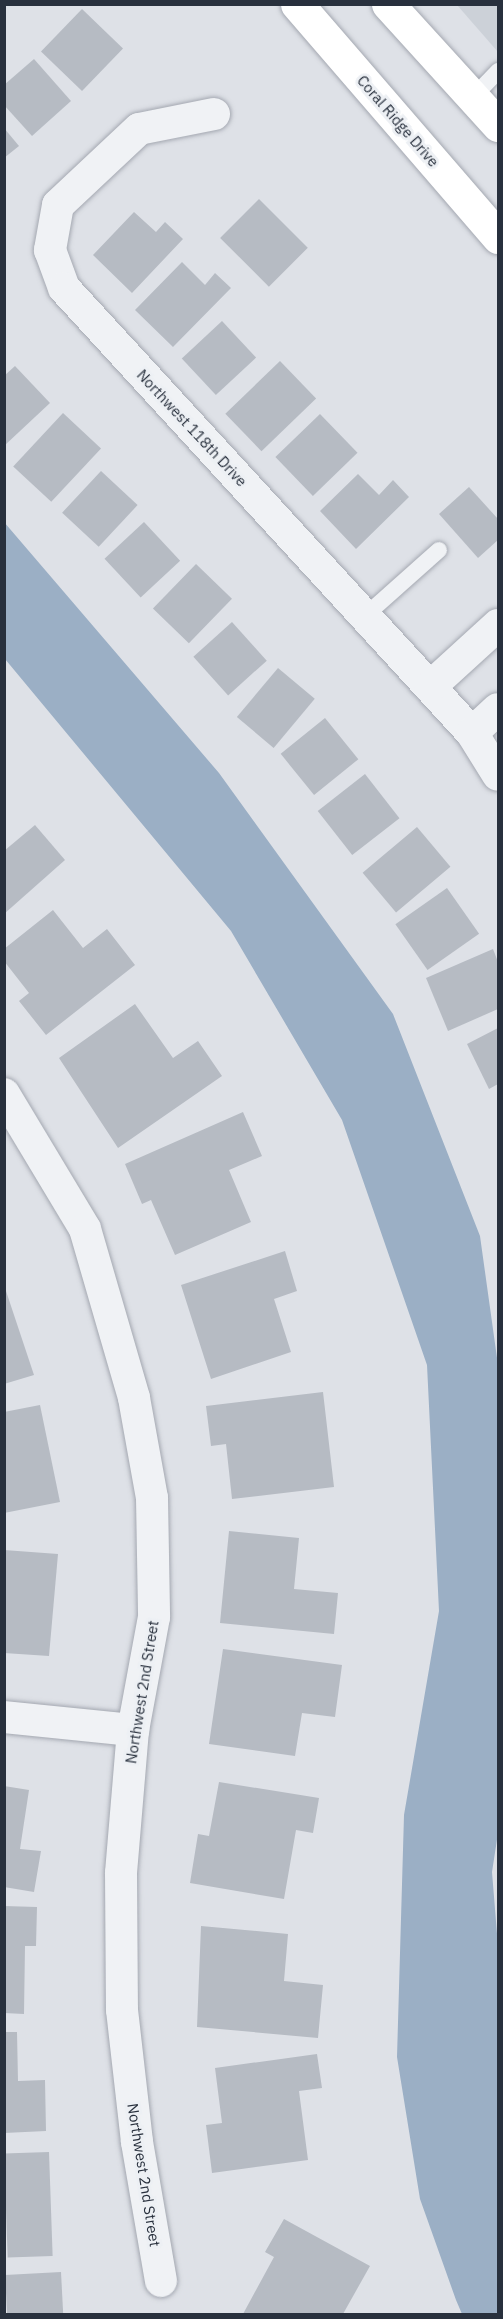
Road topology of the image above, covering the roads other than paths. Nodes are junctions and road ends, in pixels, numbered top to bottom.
1 (297, 4) edge
2 (388, 4) edge
3 (498, 71) edge
4 (474, 96) junction
5 (214, 114) dead end
6 (498, 125) edge
7 (498, 237) edge
8 (439, 550) dead end
9 (365, 616) junction
10 (498, 625) edge
11 (429, 687) junction
12 (498, 709) edge
13 (472, 733) junction
14 (498, 775) edge
15 (4, 1094) edge
16 (4, 1717) edge
17 (133, 1730) junction
18 (161, 2281) dead end

1 - 7 main road, Coral Ridge Drive
2 - 4 main road
3 - 4 lane
4 - 6 main road
5 - 9 street, Northwest 118th Drive
8 - 9 lane
9 - 11 street, Northwest 118th Drive
10 - 11 street
11 - 13 street, Northwest 118th Drive
12 - 13 street
13 - 14 street, Northwest 118th Drive
15 - 17 street, Northwest 2nd Street
16 - 17 street
17 - 18 street, Northwest 2nd Street

